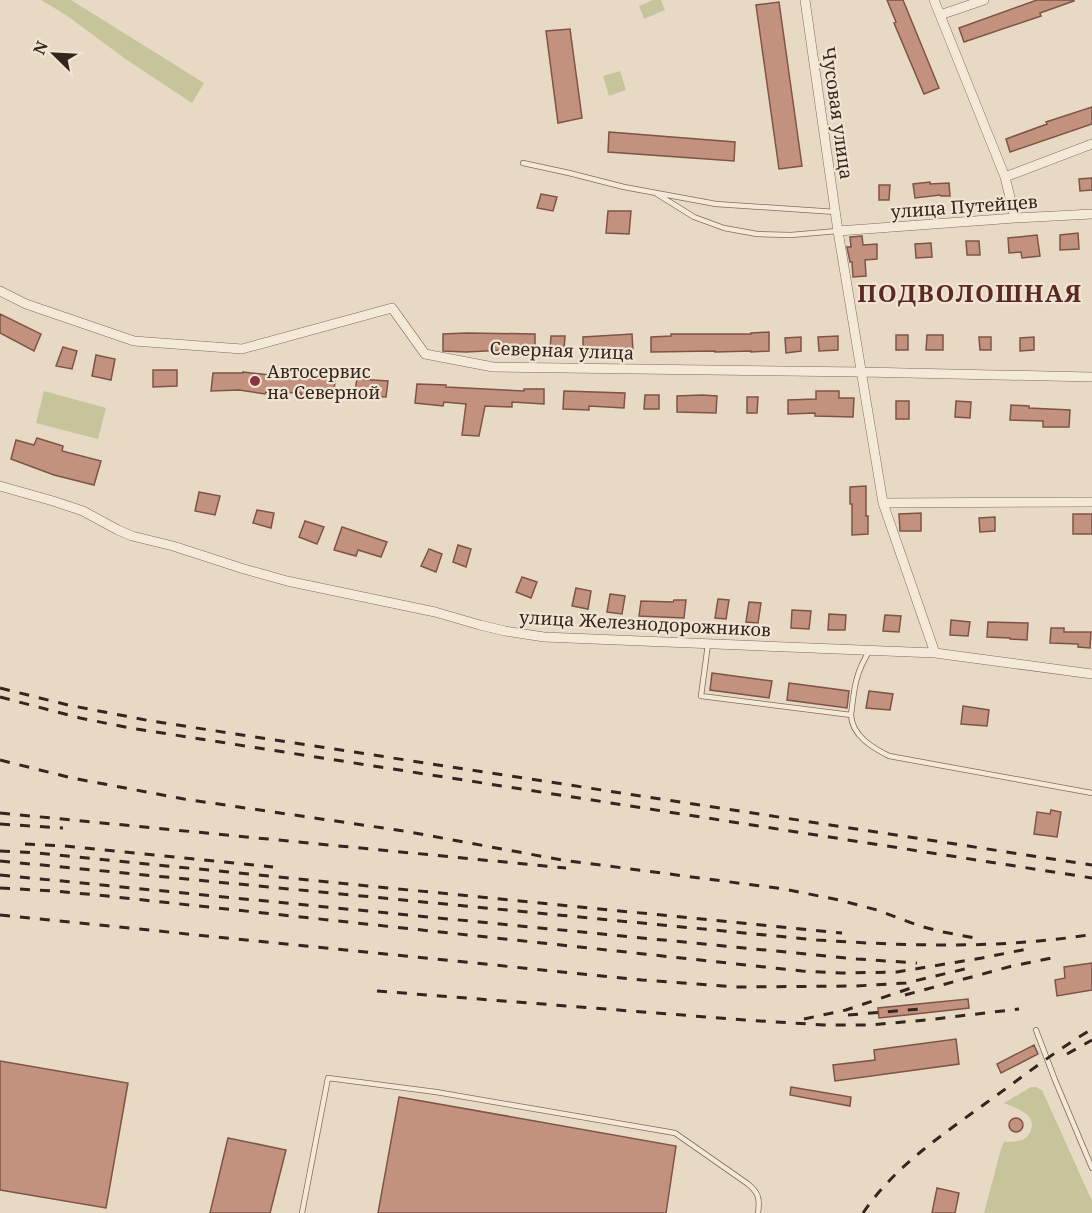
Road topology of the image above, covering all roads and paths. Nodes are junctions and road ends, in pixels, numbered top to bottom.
1 (805, 0) edge
2 (934, 0) edge
3 (984, 0) edge
4 (940, 15) junction
5 (1092, 144) edge
6 (523, 164) dead end
7 (1005, 177) junction
8 (655, 192) junction
9 (836, 212) junction
10 (1092, 214) edge
11 (1015, 218) junction
12 (838, 231) junction
13 (0, 291) edge
14 (863, 372) junction
15 (1092, 376) edge
16 (0, 486) edge
17 (1092, 502) edge
18 (883, 503) junction
19 (708, 644) junction
20 (870, 651) junction
21 (935, 653) junction
22 (1092, 674) edge
23 (850, 716) junction
24 (1092, 793) edge
25 (1036, 1030) dead end
26 (1092, 1168) edge
27 (302, 1213) edge
28 (758, 1213) edge

1 - 9 street, Чусовая улица
2 - 4 street
3 - 4 street
4 - 7 street
5 - 7 street
6 - 8 lane
7 - 11 street
8 - 9 lane
8 - 12 lane
9 - 12 street, Чусовая улица
10 - 11 street, улица Путейцев
11 - 12 street, улица Путейцев
12 - 14 street, Чусовая улица
13 - 14 street, Северная улица
14 - 15 street, Северная улица
14 - 18 street, Чусовая улица
16 - 19 street, улица Железнодорожников
17 - 18 street
18 - 21 street, Чусовая улица
19 - 20 street, улица Железнодорожников
19 - 23 lane
20 - 21 street, улица Железнодорожников
20 - 23 lane
21 - 22 street, улица Железнодорожников
23 - 24 lane
25 - 26 lane
27 - 28 lane

